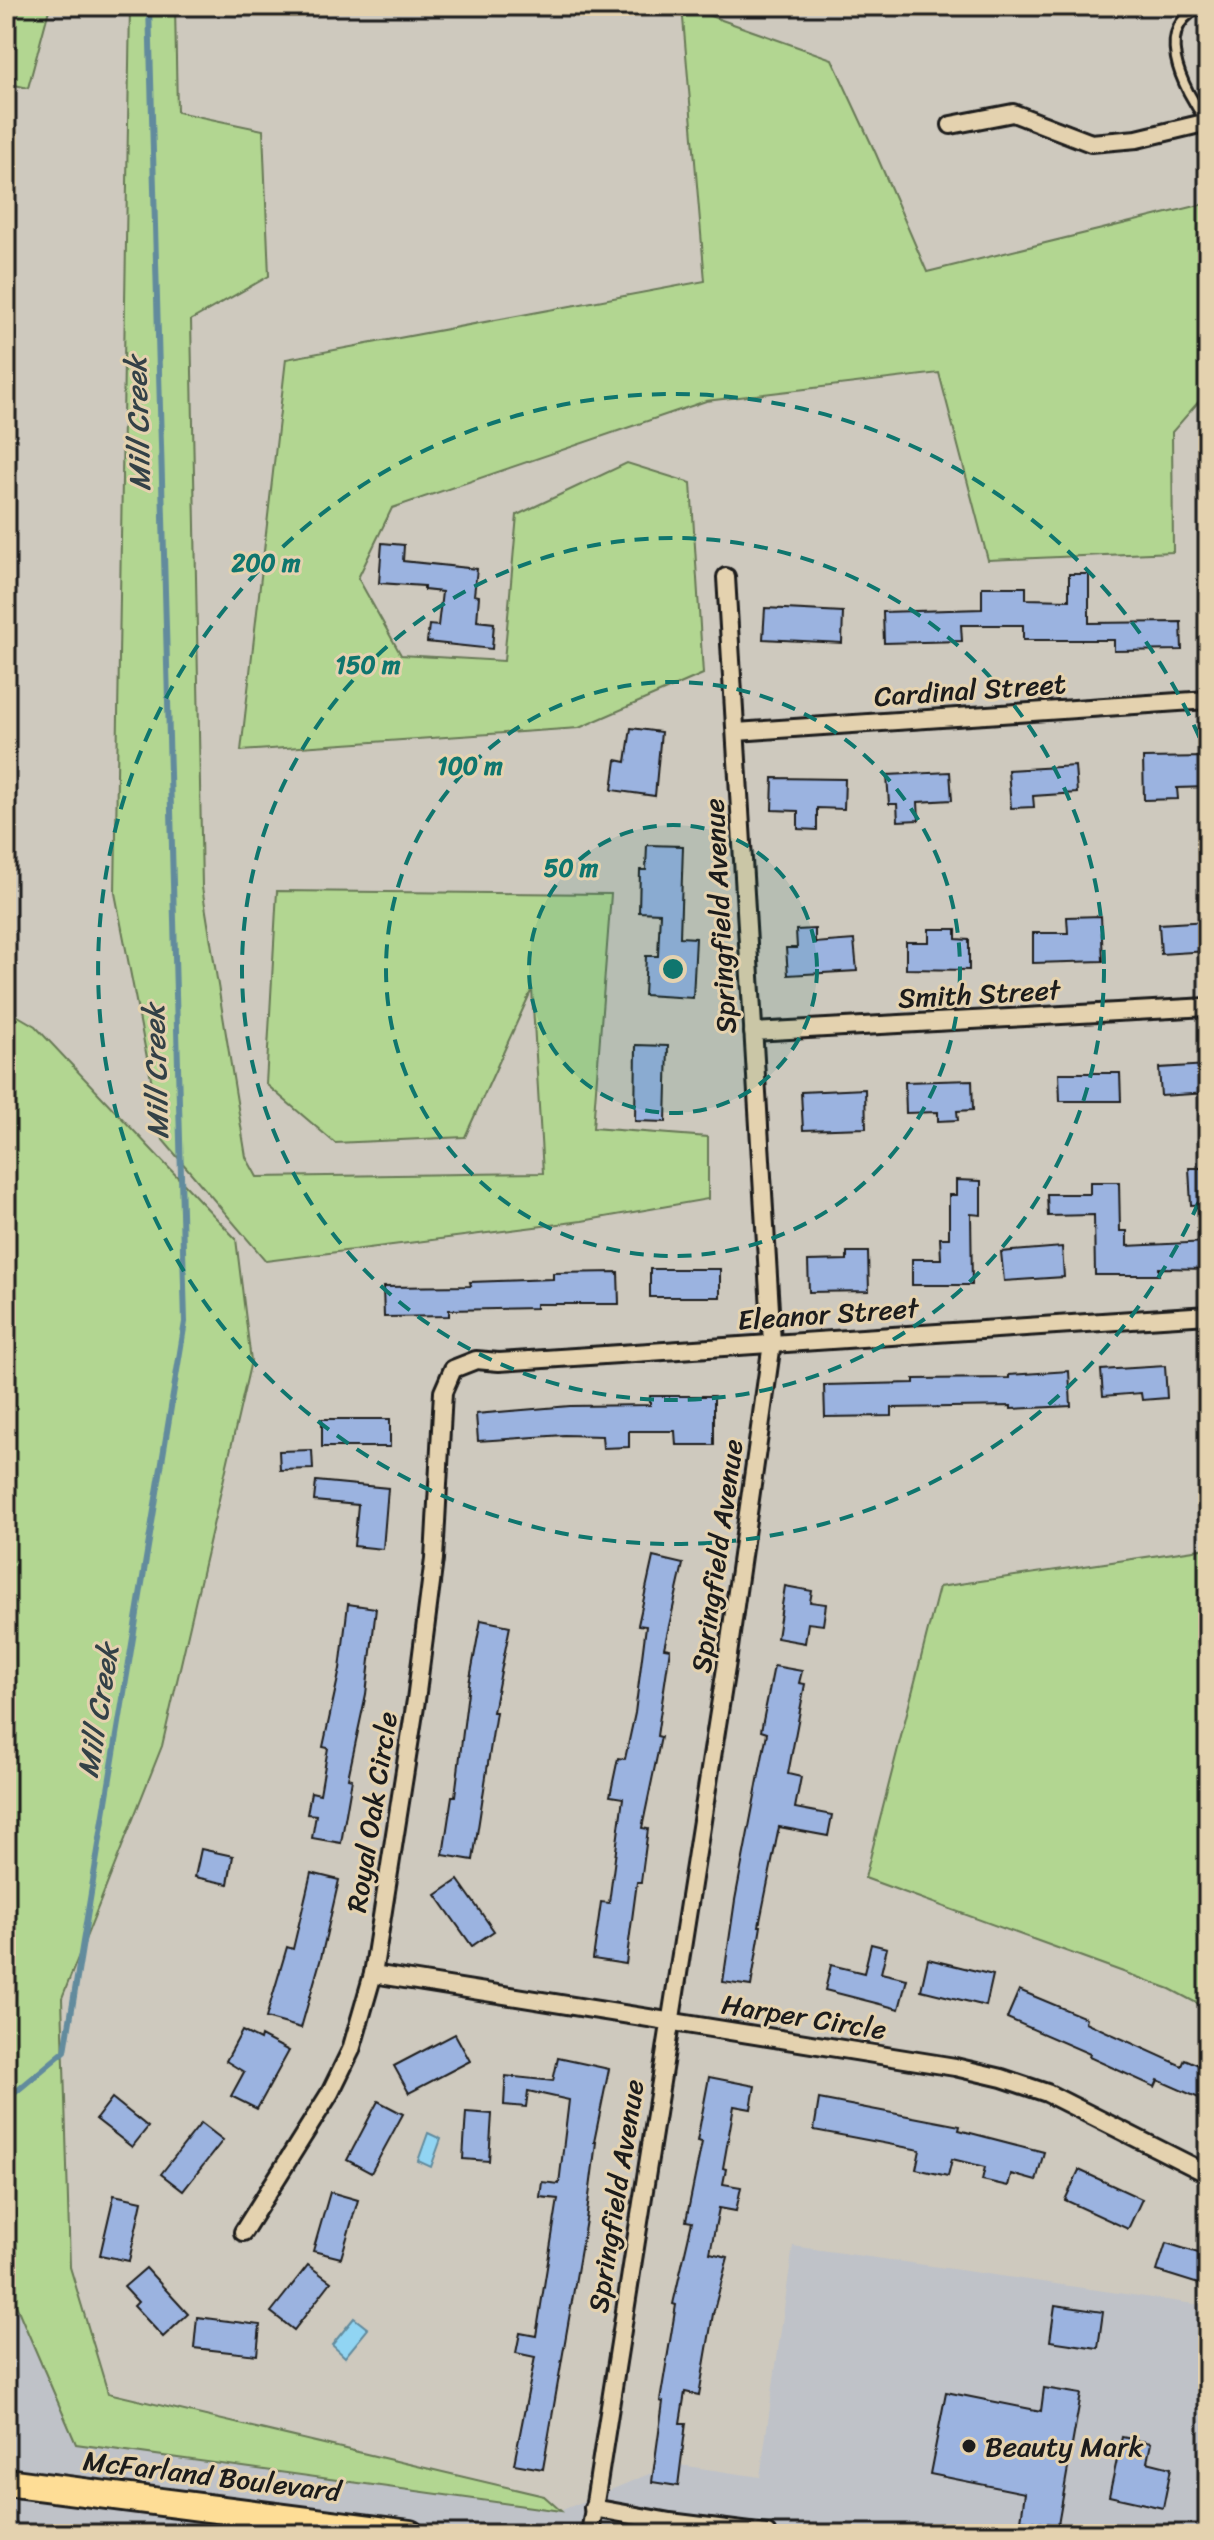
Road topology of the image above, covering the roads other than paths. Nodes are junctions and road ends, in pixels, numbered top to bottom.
1 (1207, 6) edge
2 (1207, 122) edge
3 (951, 125) dead end
4 (726, 577) dead end
5 (1208, 700) edge
6 (736, 732) junction
7 (1208, 1007) edge
8 (753, 1032) junction
9 (1208, 1315) edge
10 (772, 1343) junction
11 (453, 1369) joint
12 (373, 1974) junction
13 (671, 2022) junction
14 (1208, 2174) edge
15 (243, 2232) dead end
16 (6, 2482) edge
17 (593, 2508) junction
18 (236, 2523) edge
19 (410, 2534) edge
20 (590, 2534) edge
21 (767, 2534) edge

1 - 2 lane
2 - 3 street
4 - 6 street, Springfield Avenue
5 - 6 street, Cardinal Street
6 - 8 street, Springfield Avenue
7 - 8 street, Smith Street
8 - 10 street, Springfield Avenue
9 - 10 street, Eleanor Street
10 - 11 street, Eleanor Street
10 - 13 street, Springfield Avenue
11 - 12 street, Royal Oak Circle
12 - 13 street, Harper Circle
12 - 15 street, Royal Oak Circle
13 - 14 street, Harper Circle
13 - 17 street, Springfield Avenue
16 - 18 highway, McFarland Boulevard
17 - 20 street, Springfield Avenue
17 - 21 street
18 - 19 highway, McFarland Boulevard

